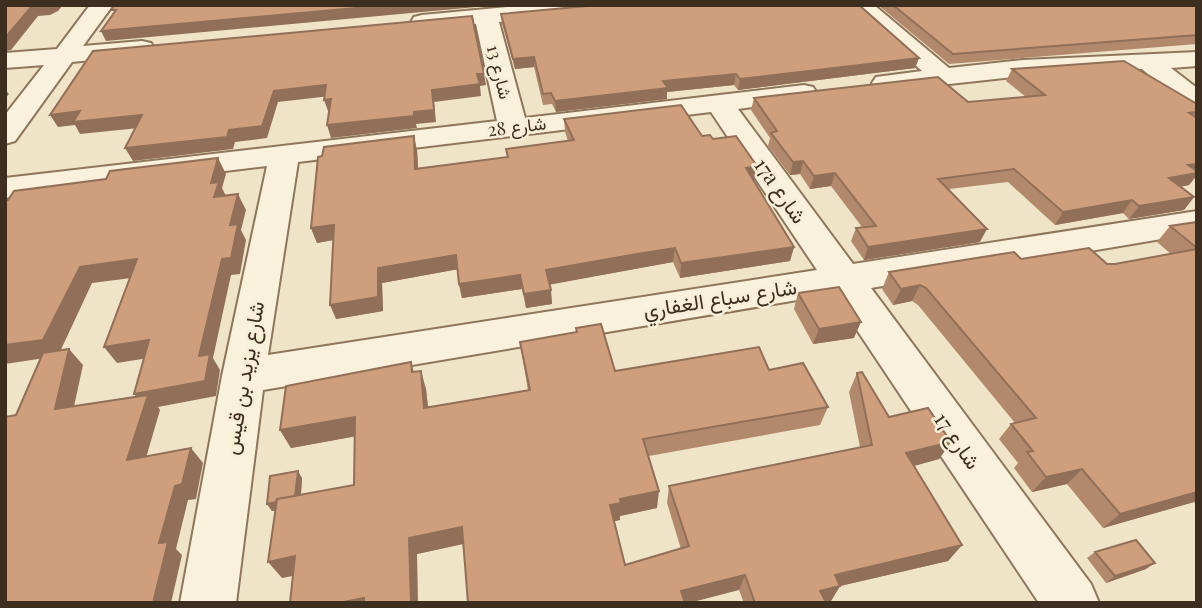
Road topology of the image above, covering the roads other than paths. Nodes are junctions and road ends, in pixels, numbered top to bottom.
1 (102, 5) edge
2 (604, 5) edge
3 (860, 5) edge
4 (486, 16) junction
5 (404, 24) edge
6 (160, 46) edge
7 (65, 55) junction
8 (1197, 59) edge
9 (1146, 60) junction
10 (5, 61) edge
11 (943, 76) junction
12 (864, 86) edge
13 (824, 90) edge
14 (1197, 102) edge
15 (719, 103) junction
16 (513, 127) junction
17 (5, 135) edge
18 (284, 155) junction
19 (5, 188) edge
20 (1197, 222) edge
21 (842, 279) junction
22 (243, 376) junction
23 (208, 603) edge
24 (1072, 603) edge

1 - 7 street
2 - 4 street
3 - 11 street
4 - 5 street
4 - 16 street, شارع 13
6 - 7 street
7 - 10 street
7 - 17 street
8 - 9 street
9 - 11 street
9 - 14 street
11 - 12 street
13 - 15 street, شارع 28
15 - 16 street, شارع 28
15 - 21 street, 17a شارع
16 - 18 street, شارع 28
18 - 19 street, شارع 28
18 - 22 street, شارع يزيد بن قيس
20 - 21 street, شارع سباع الغفاري
21 - 22 street, شارع سباع الغفاري
21 - 24 street, شارع 17
22 - 23 street, شارع يزيد بن قيس

